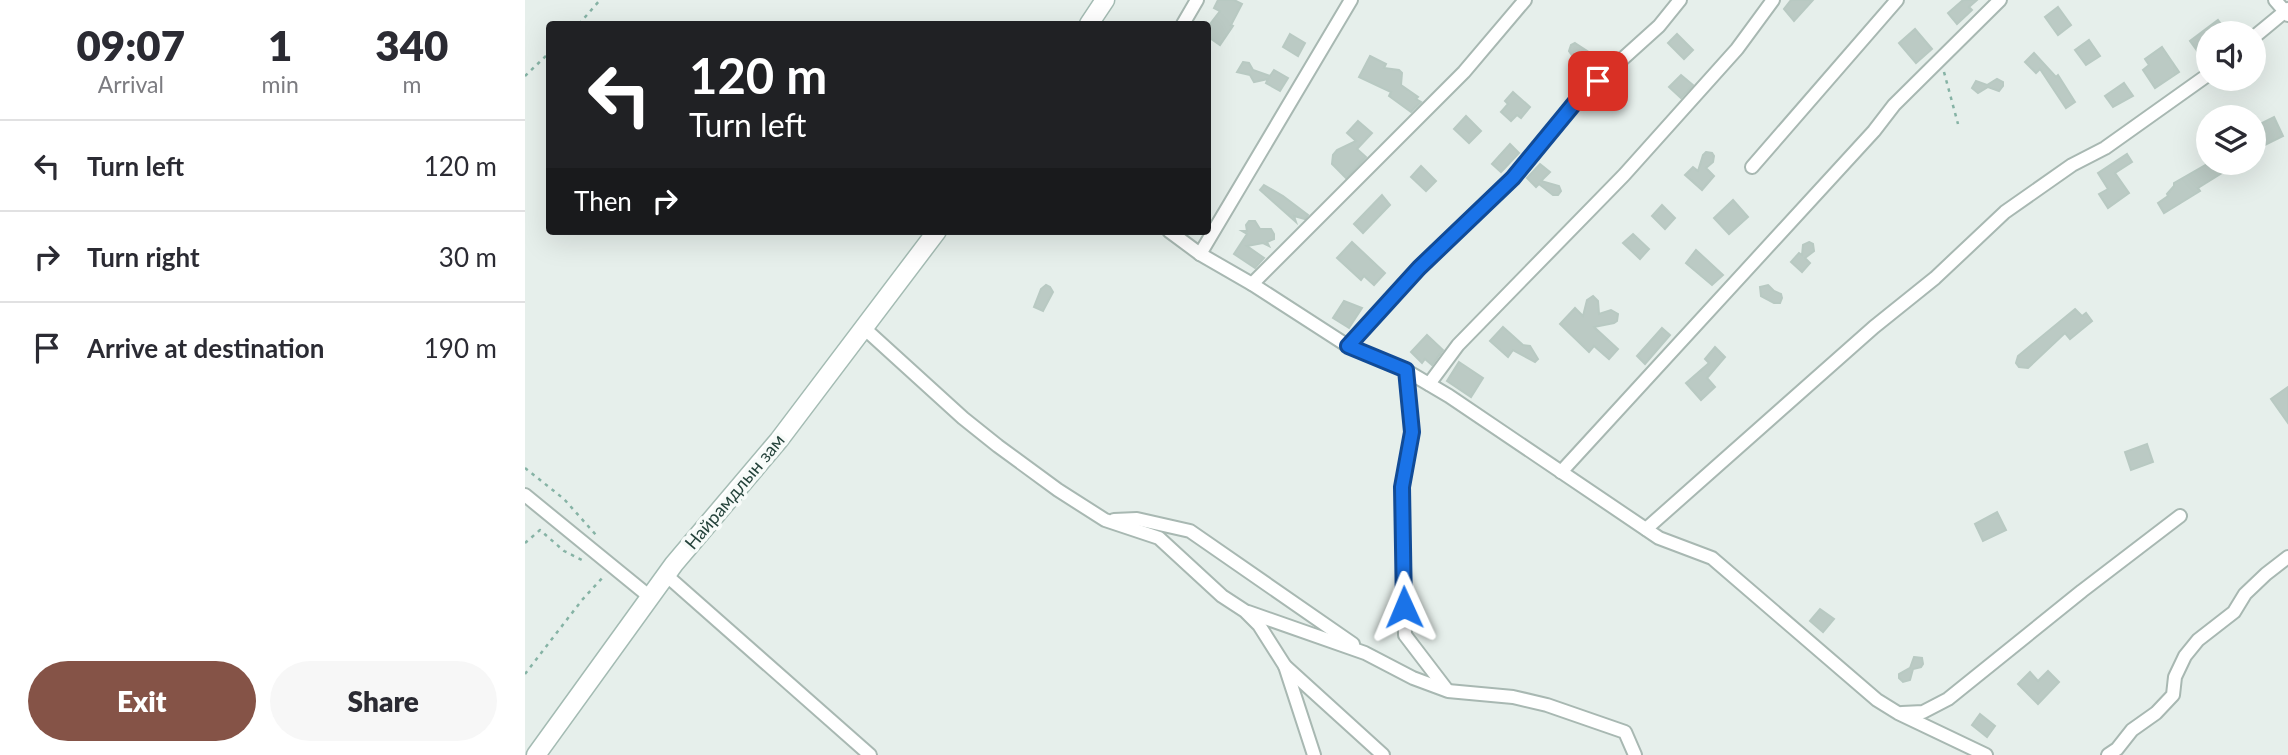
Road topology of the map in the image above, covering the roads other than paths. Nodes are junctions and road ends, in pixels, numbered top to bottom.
1 (1105, 0) edge
2 (1197, 0) edge
3 (1352, 0) edge
4 (1525, 0) edge
5 (1680, 0) edge
6 (1773, 0) edge
7 (1897, 0) edge
8 (2000, 0) edge
9 (2275, 0) edge
10 (2287, 12) edge
11 (1091, 21) edge
12 (1185, 21) edge
13 (2266, 28) edge
14 (2196, 83) edge
15 (1752, 167) dead end
16 (934, 235) edge
17 (1174, 235) edge
18 (1200, 254) junction
19 (1252, 284) junction
20 (864, 328) junction
21 (1348, 346) junction
22 (1406, 370) junction
23 (1429, 384) junction
24 (1561, 472) junction
25 (525, 495) edge
26 (2180, 516) dead end
27 (1105, 520) junction
28 (1646, 529) junction
29 (2288, 557) edge
30 (666, 575) junction
31 (650, 597) junction
32 (1245, 611) junction
33 (1365, 653) junction
34 (1285, 666) junction
35 (1448, 691) junction
36 (1898, 713) junction
37 (535, 755) edge
38 (870, 755) edge
39 (1314, 755) edge
40 (1383, 755) edge
41 (1635, 755) edge
42 (1986, 755) edge
43 (2108, 755) edge

1 - 11 main road
2 - 12 street
3 - 18 street
4 - 19 street
5 - 21 street
6 - 23 street
7 - 15 street
8 - 24 street
9 - 10 street
10 - 13 street
14 - 28 street
16 - 20 main road, Найрамдлын зам
17 - 18 street
18 - 19 street
19 - 21 street
20 - 27 street
20 - 30 main road, Найрамдлын зам
21 - 22 street
22 - 23 street
22 - 35 street
23 - 24 street
24 - 28 street
25 - 31 street
26 - 36 street
27 - 32 street
27 - 33 street
28 - 36 street
29 - 43 street
30 - 31 main road, Найрамдлын зам
30 - 38 street
31 - 37 main road, Найрамдлын зам
32 - 33 street
32 - 34 street
33 - 35 street
34 - 39 street
34 - 40 street
35 - 41 street
36 - 42 street

